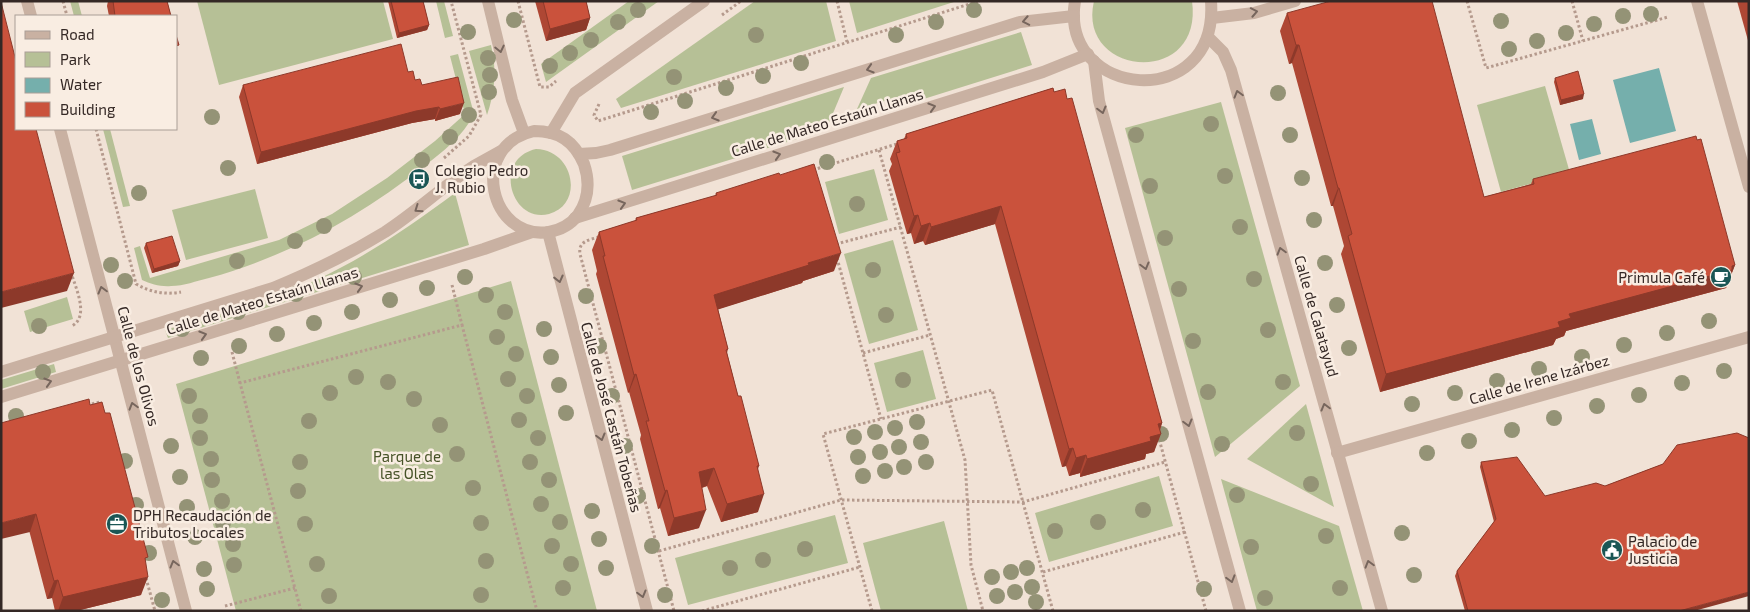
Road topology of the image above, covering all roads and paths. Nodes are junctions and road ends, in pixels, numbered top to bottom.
1 (27, 1) edge
2 (63, 1) edge
3 (451, 1) edge
4 (488, 1) edge
5 (518, 1) edge
6 (704, 1) edge
7 (837, 1) edge
8 (979, 1) edge
9 (1075, 1) edge
10 (1211, 1) edge
11 (1295, 1) edge
12 (1467, 1) edge
13 (1572, 1) edge
14 (1697, 1) edge
15 (31, 15) edge
16 (67, 15) edge
17 (1074, 16) junction
18 (1668, 17) dead end
19 (1212, 18) junction
20 (1208, 37) junction
21 (1583, 41) junction
22 (848, 42) junction
23 (1091, 58) junction
24 (558, 80) dead end
25 (598, 121) dead end
26 (60, 130) edge
27 (96, 130) edge
28 (524, 133) junction
29 (551, 133) junction
30 (908, 140) edge
31 (879, 149) junction
32 (500, 151) junction
33 (580, 154) junction
34 (439, 163) dead end
35 (813, 170) edge
36 (1749, 188) edge
37 (576, 218) junction
38 (901, 226) junction
39 (532, 232) junction
40 (548, 232) junction
41 (602, 236) edge
42 (833, 245) edge
43 (836, 254) edge
44 (70, 266) edge
45 (452, 285) dead end
46 (186, 291) dead end
47 (462, 325) junction
48 (64, 329) dead end
49 (930, 335) junction
50 (115, 337) junction
51 (1749, 337) edge
52 (232, 352) dead end
53 (863, 353) junction
54 (121, 360) junction
55 (1, 372) edge
56 (240, 383) junction
57 (1, 397) edge
58 (949, 401) junction
59 (80, 407) edge
60 (102, 408) edge
61 (881, 419) junction
62 (1158, 433) edge
63 (1337, 453) junction
64 (1166, 462) junction
65 (841, 500) junction
66 (967, 501) junction
67 (1023, 502) junction
68 (1185, 532) junction
69 (658, 551) junction
70 (860, 567) junction
71 (1043, 572) junction
72 (145, 573) edge
73 (295, 588) junction
74 (225, 606) dead end
75 (155, 611) edge
76 (186, 611) edge
77 (301, 611) edge
78 (537, 611) edge
79 (647, 611) edge
80 (674, 611) edge
81 (702, 611) edge
82 (872, 611) edge
83 (983, 611) edge
84 (1053, 611) edge
85 (1206, 611) edge
86 (1240, 611) edge
87 (1382, 611) edge

1 - 15 street
2 - 16 path
3 - 34 path
4 -> 28 street
5 - 24 path
6 - 29 street
7 - 22 path
8 - 22 path
9 - 17 street
10 - 19 street
19 -> 11 street
12 - 21 path
13 - 21 path
14 - 36 street
17 - 23 street
17 -> 33 street
18 - 21 path
19 - 20 street
20 - 23 street
63 -> 20 street, Calle de Calatayud
22 - 25 path
37 -> 23 street, Calle de Mateo Estaún Llanas
23 -> 86 street
50 -> 26 street, Calle de los Olivos
27 - 46 path
28 - 29 street
28 - 32 street
29 - 33 street
30 - 31 path
31 - 35 path
31 - 38 path
32 - 39 street
32 -> 50 street, Calle de Mateo Estaún Llanas
33 - 37 street
37 - 40 street
38 - 42 path
38 - 49 path
39 - 40 street
54 -> 39 street, Calle de Mateo Estaún Llanas
40 -> 79 street, Calle de José Castán Tobeñas
41 - 69 path
43 - 53 path
44 - 48 path
45 - 47 path
47 - 56 path
47 - 78 path
49 - 53 path
49 - 58 path
50 - 54 street, Calle de los Olivos
50 - 55 street, Calle de Mateo Estaún Llanas
51 - 63 street, Calle de Irene Izárbez
52 - 56 path
53 - 61 path
57 -> 54 street, Calle de Mateo Estaún Llanas
76 -> 54 street, Calle de los Olivos
56 - 73 path
58 - 61 path
58 - 66 path
58 - 67 path
59 - 60 path
61 - 65 path
62 - 64 path
87 -> 63 street, Calle de Calatayud
64 - 67 path
64 - 68 path
65 - 66 path
65 - 69 path
65 - 70 path
66 - 67 path
66 - 83 path
67 - 71 path
68 - 71 path
68 - 85 path
69 - 80 path
70 - 81 path
70 - 82 path
71 - 84 path
72 - 75 path
73 - 74 path
73 - 77 path

